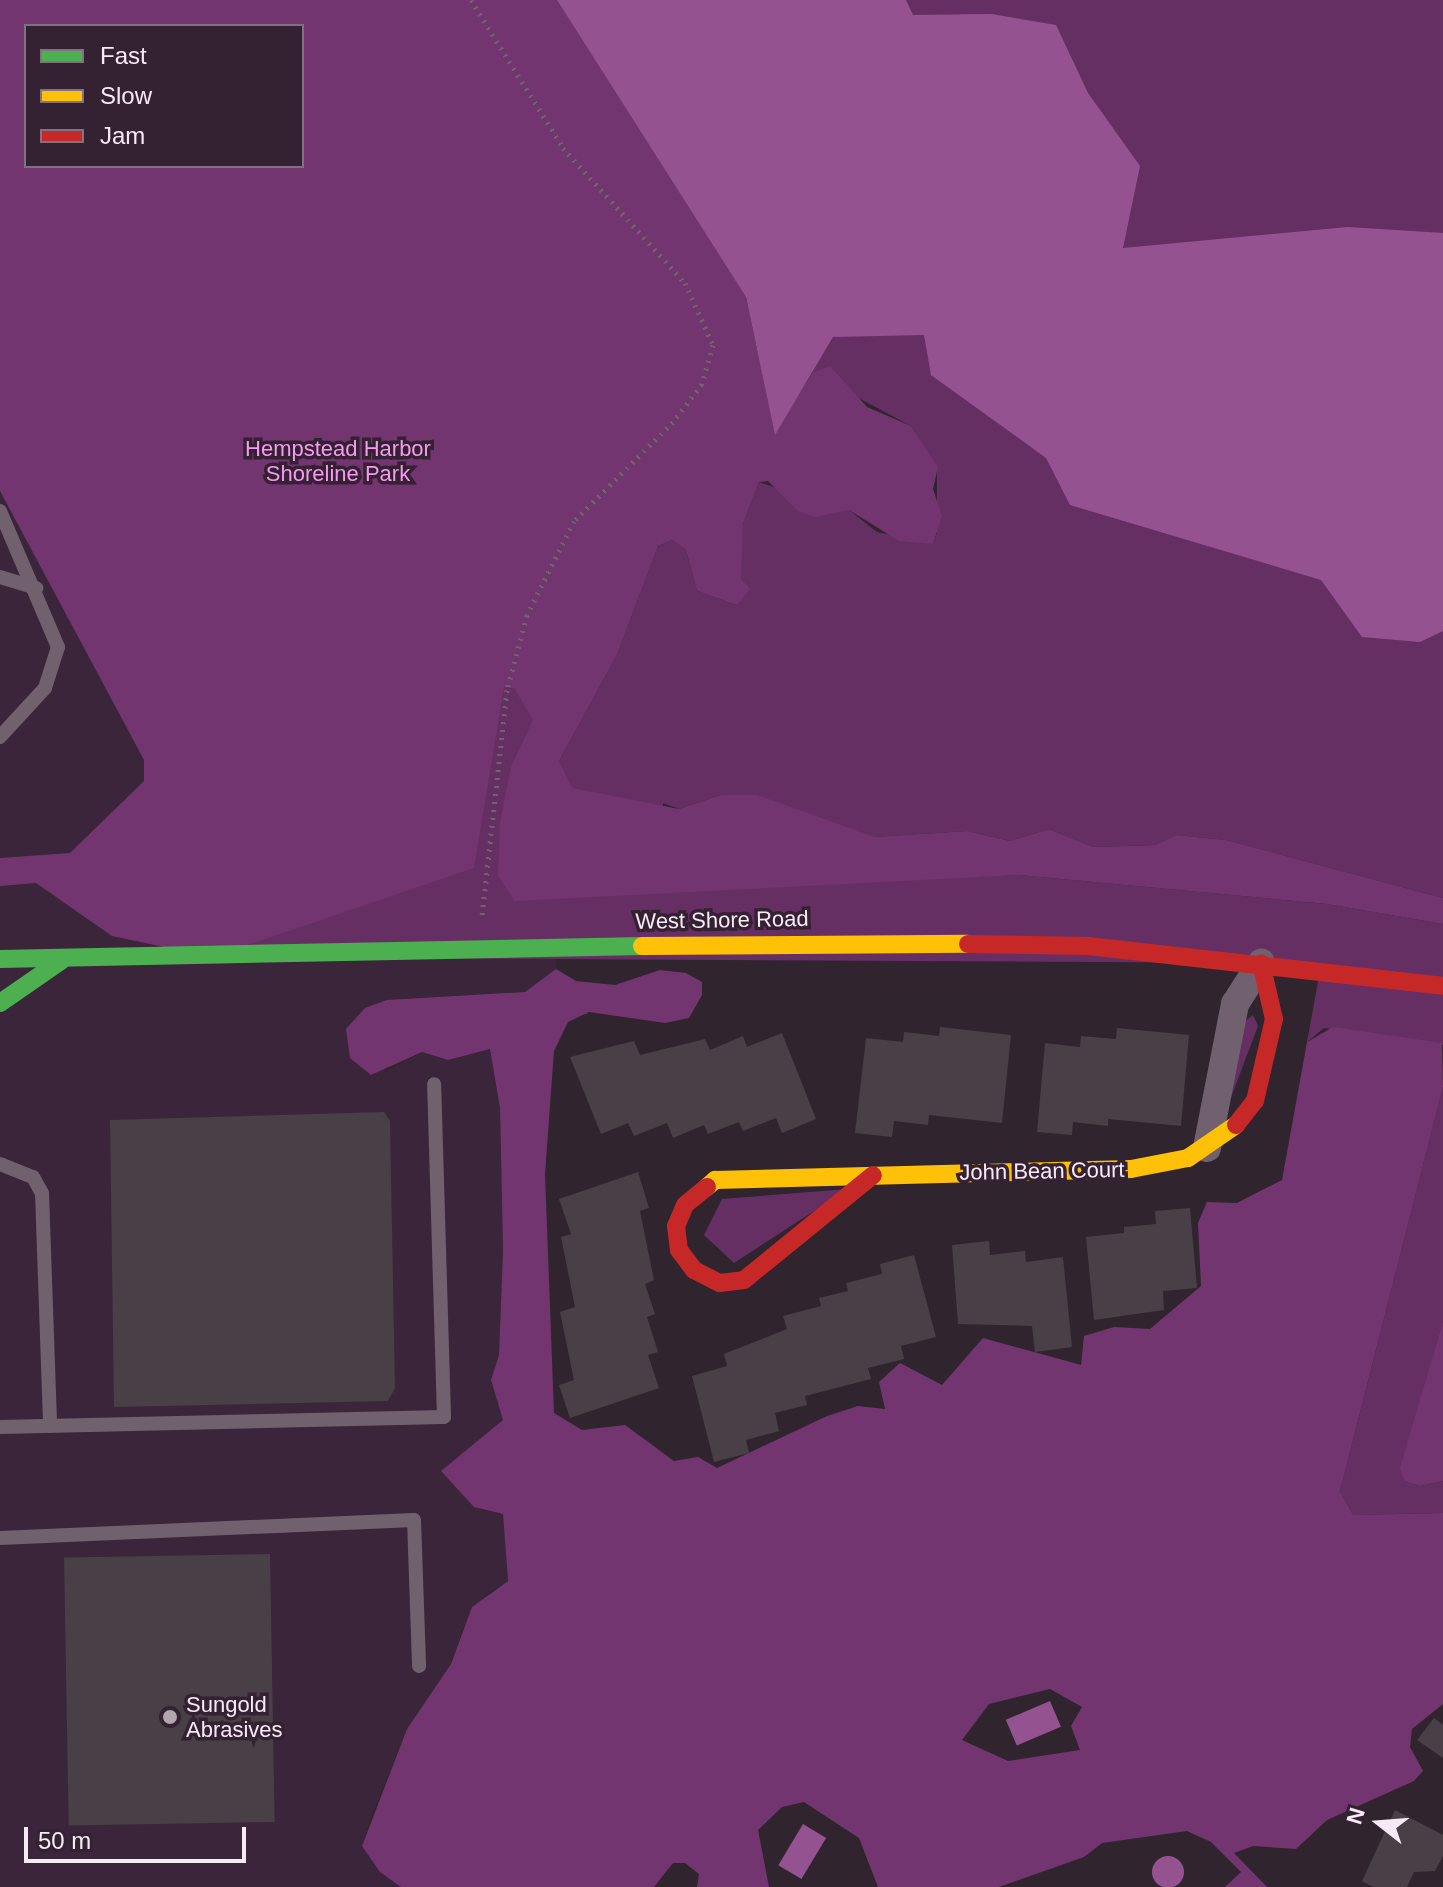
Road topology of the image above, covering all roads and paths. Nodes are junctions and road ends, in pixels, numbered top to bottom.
1 (471, 0) edge
2 (0, 511) edge
3 (0, 577) edge
4 (36, 588) junction
5 (0, 737) edge
6 (482, 921) dead end
7 (0, 959) edge
8 (63, 959) junction
9 (1261, 963) junction
10 (1443, 986) edge
11 (0, 1003) edge
12 (434, 1084) dead end
13 (1207, 1148) junction
14 (0, 1164) edge
15 (873, 1175) junction
16 (50, 1426) junction
17 (0, 1427) edge
18 (0, 1538) edge
19 (419, 1666) dead end

1 - 6 path
2 - 4 lane
3 - 4 lane
4 - 5 lane
7 - 8 main road, West Shore Road
8 - 9 main road, West Shore Road
8 - 11 main road
9 - 10 main road, West Shore Road
9 - 13 street
9 - 13 main road, John Bean Court
12 - 16 lane
13 - 15 main road, John Bean Court
14 - 16 lane
15 - 15 main road, John Bean Court
16 - 17 lane
18 - 19 lane

